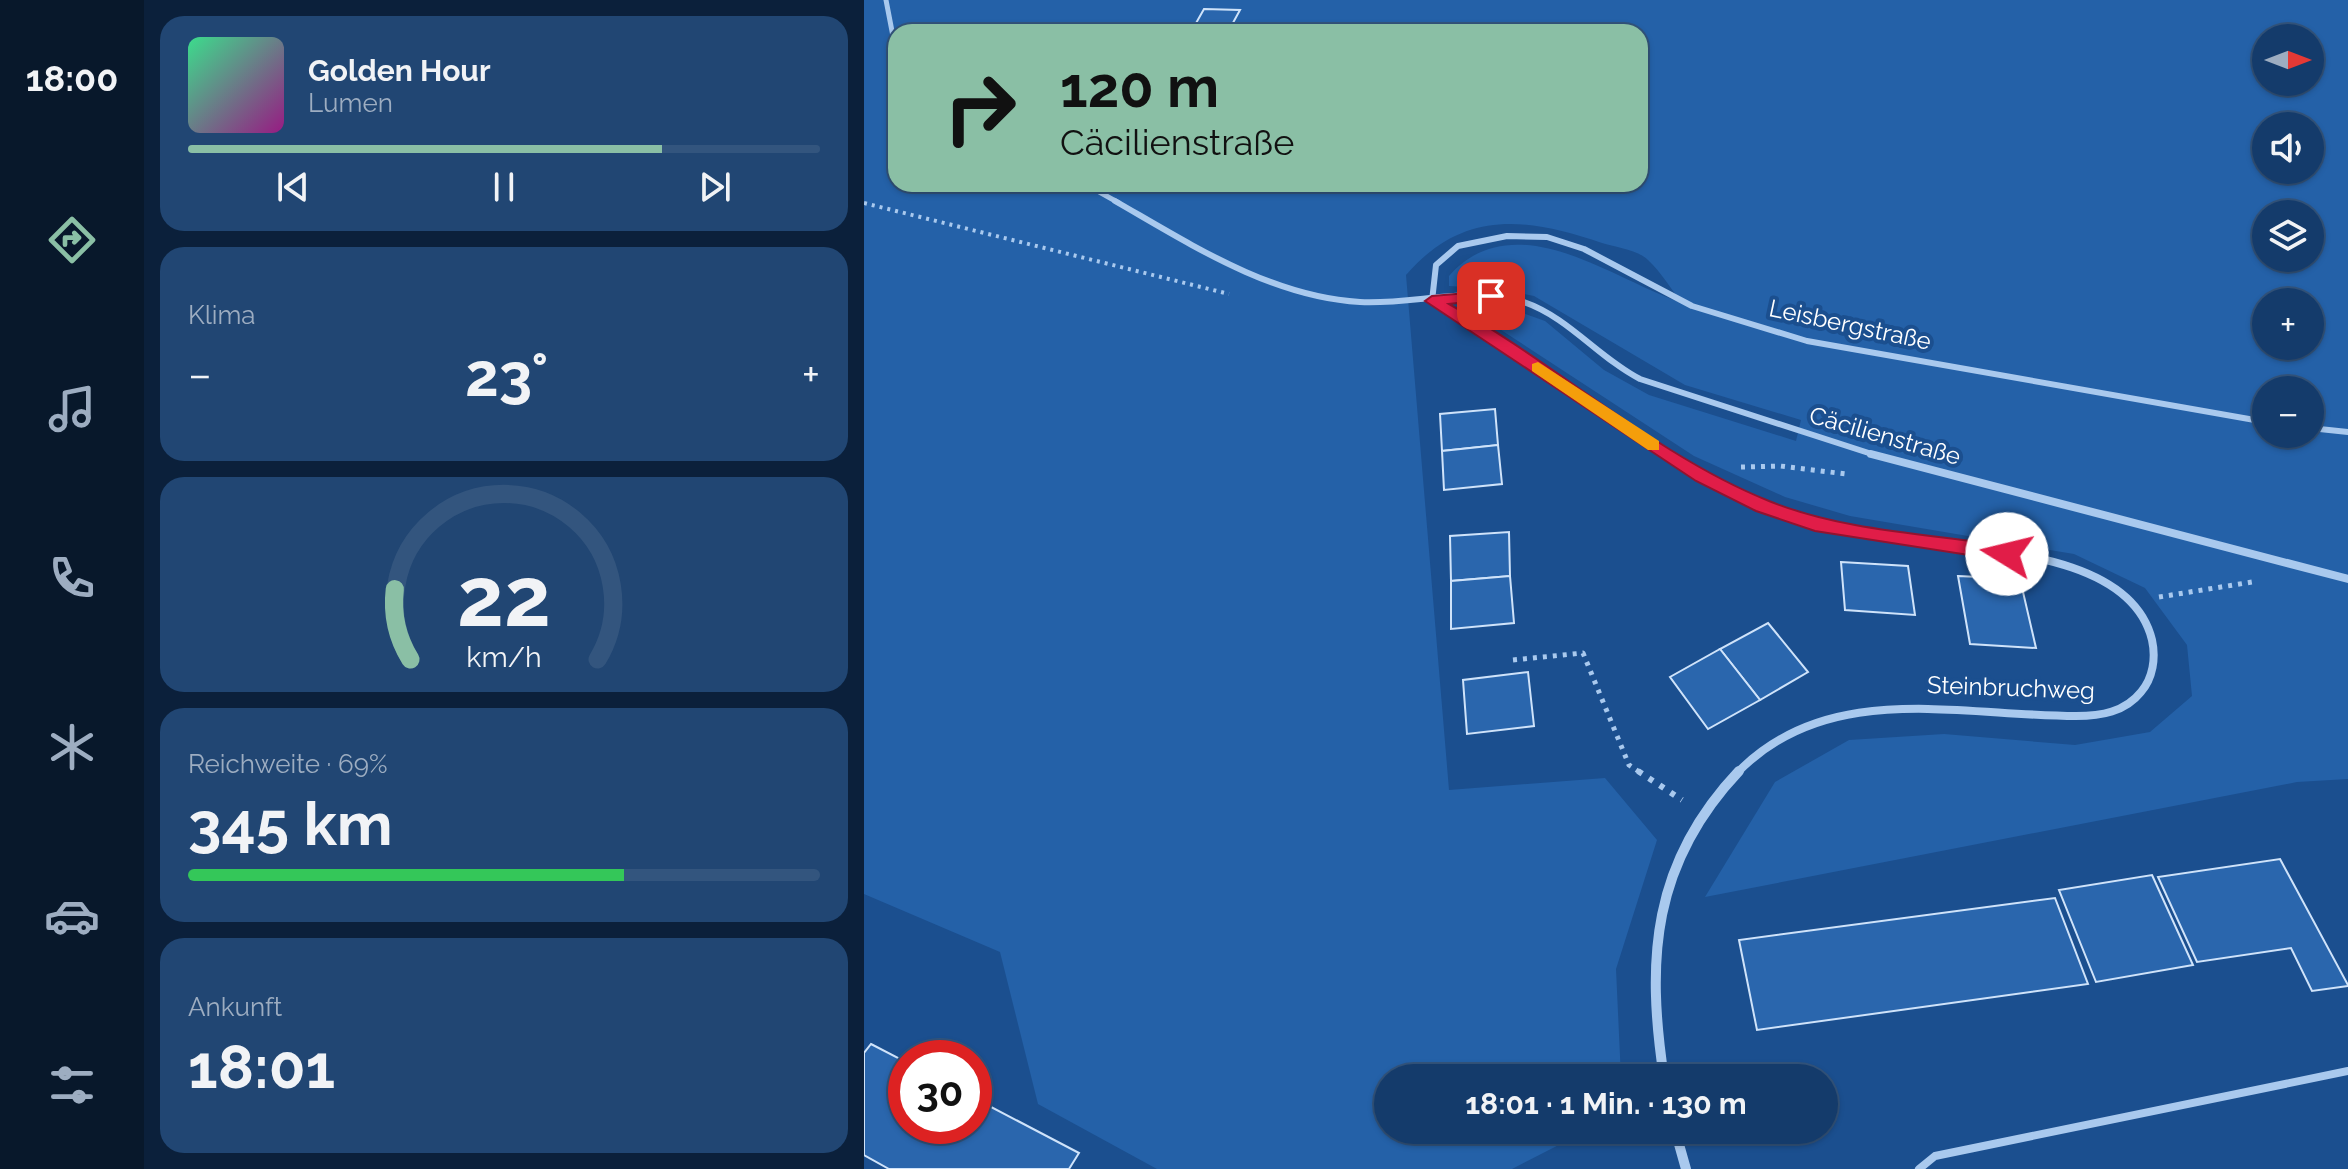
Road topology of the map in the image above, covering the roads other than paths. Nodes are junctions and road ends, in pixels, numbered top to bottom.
1 (886, 0) edge
2 (891, 24) edge
3 (1099, 192) edge
4 (1432, 301) junction
5 (2252, 420) edge
6 (2324, 429) edge
7 (2348, 432) edge
8 (2348, 579) edge
9 (1662, 1064) edge
10 (2348, 1071) edge
11 (1679, 1144) edge
12 (1686, 1169) edge
13 (1919, 1169) edge

1 - 2 street
3 - 4 street
4 - 5 street, Leisbergstraße
4 - 8 street, Cäcilienstraße
4 - 9 street, Steinbruchweg
6 - 7 street
10 - 13 lane
11 - 12 street

